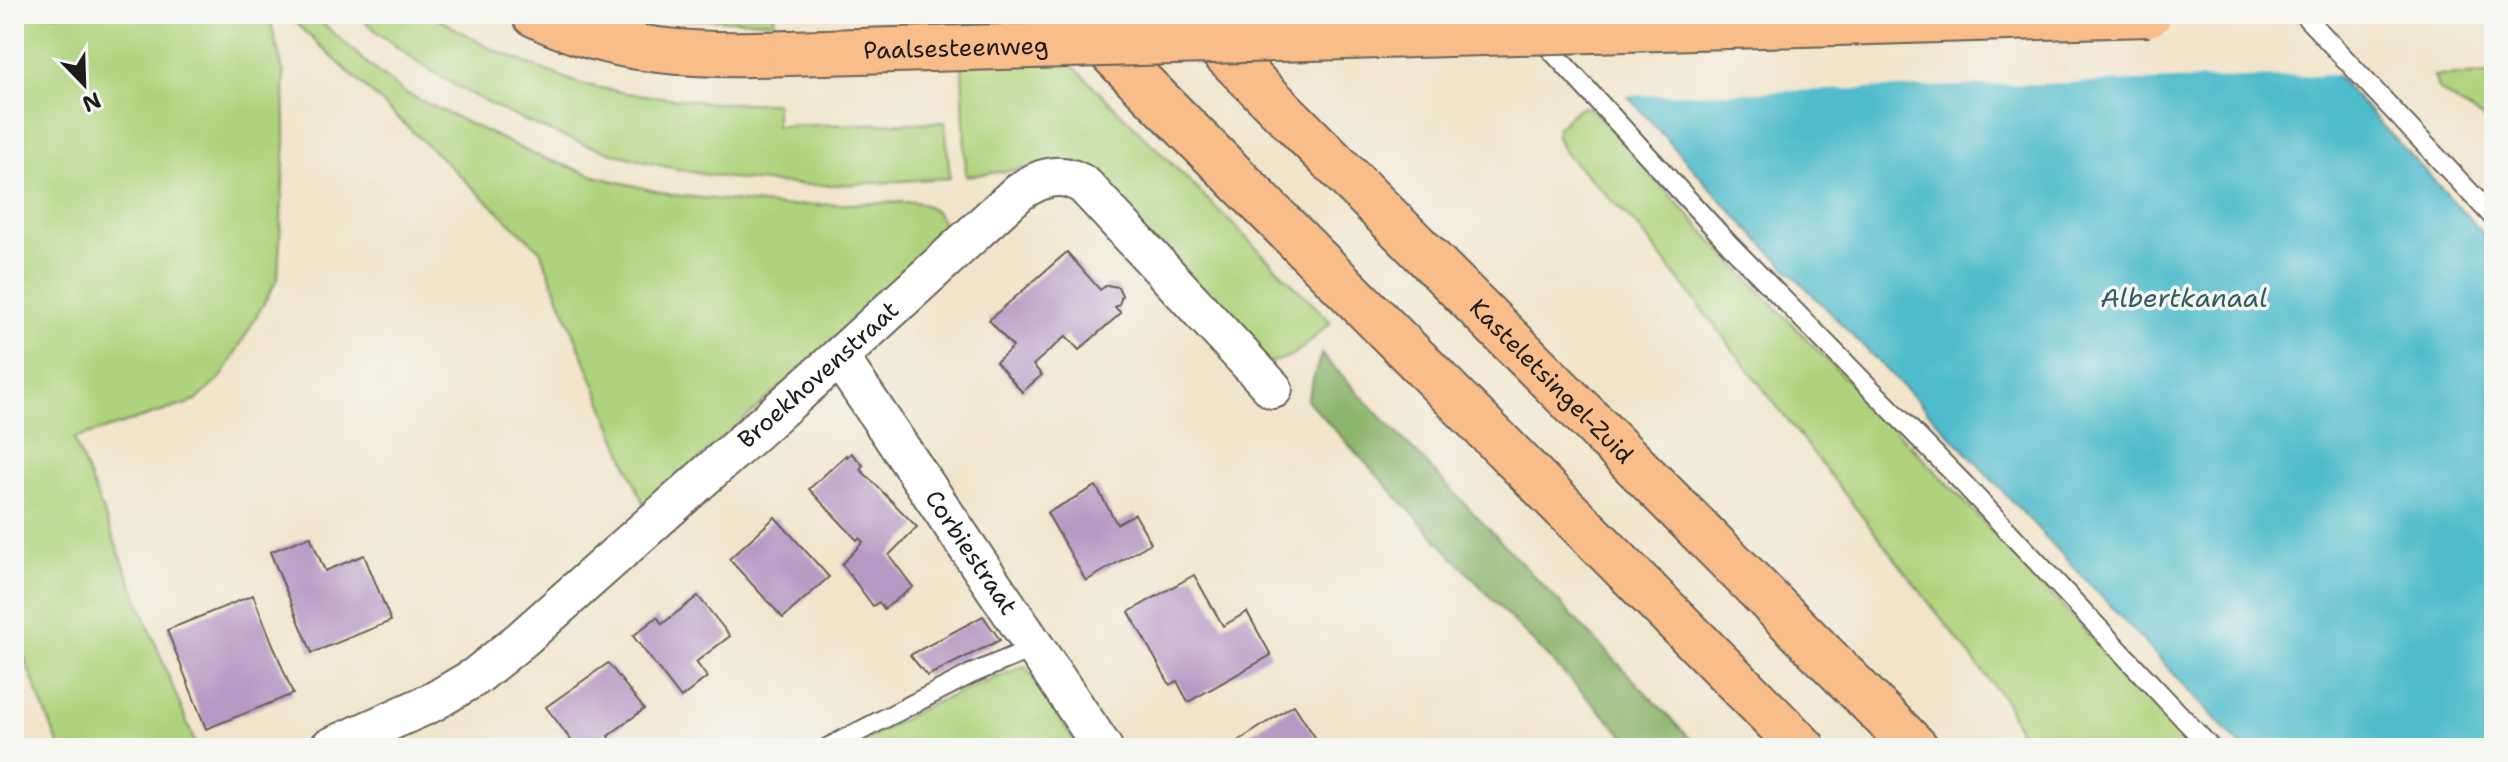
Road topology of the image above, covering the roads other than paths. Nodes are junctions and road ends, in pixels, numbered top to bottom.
1 (534, 14) edge
2 (1073, 14) edge
3 (1186, 14) edge
4 (1519, 14) edge
5 (2149, 14) edge
6 (2303, 14) edge
7 (2494, 218) edge
8 (839, 357) junction
9 (1273, 389) dead end
10 (1036, 647) junction
11 (329, 748) edge
12 (827, 748) edge
13 (1103, 748) edge
14 (1803, 748) edge
15 (1916, 748) edge
16 (2211, 748) edge

1 - 5 main road, Paalsesteenweg, bridge
2 - 14 main road
3 - 15 main road, Kasteletsingel-Zuid
4 - 16 lane
6 - 7 lane
8 - 9 street, Broekhovenstraat
8 - 10 street, Corbiestraat
8 - 11 street, Broekhovenstraat
10 - 12 lane
10 - 13 street, Corbiestraat

